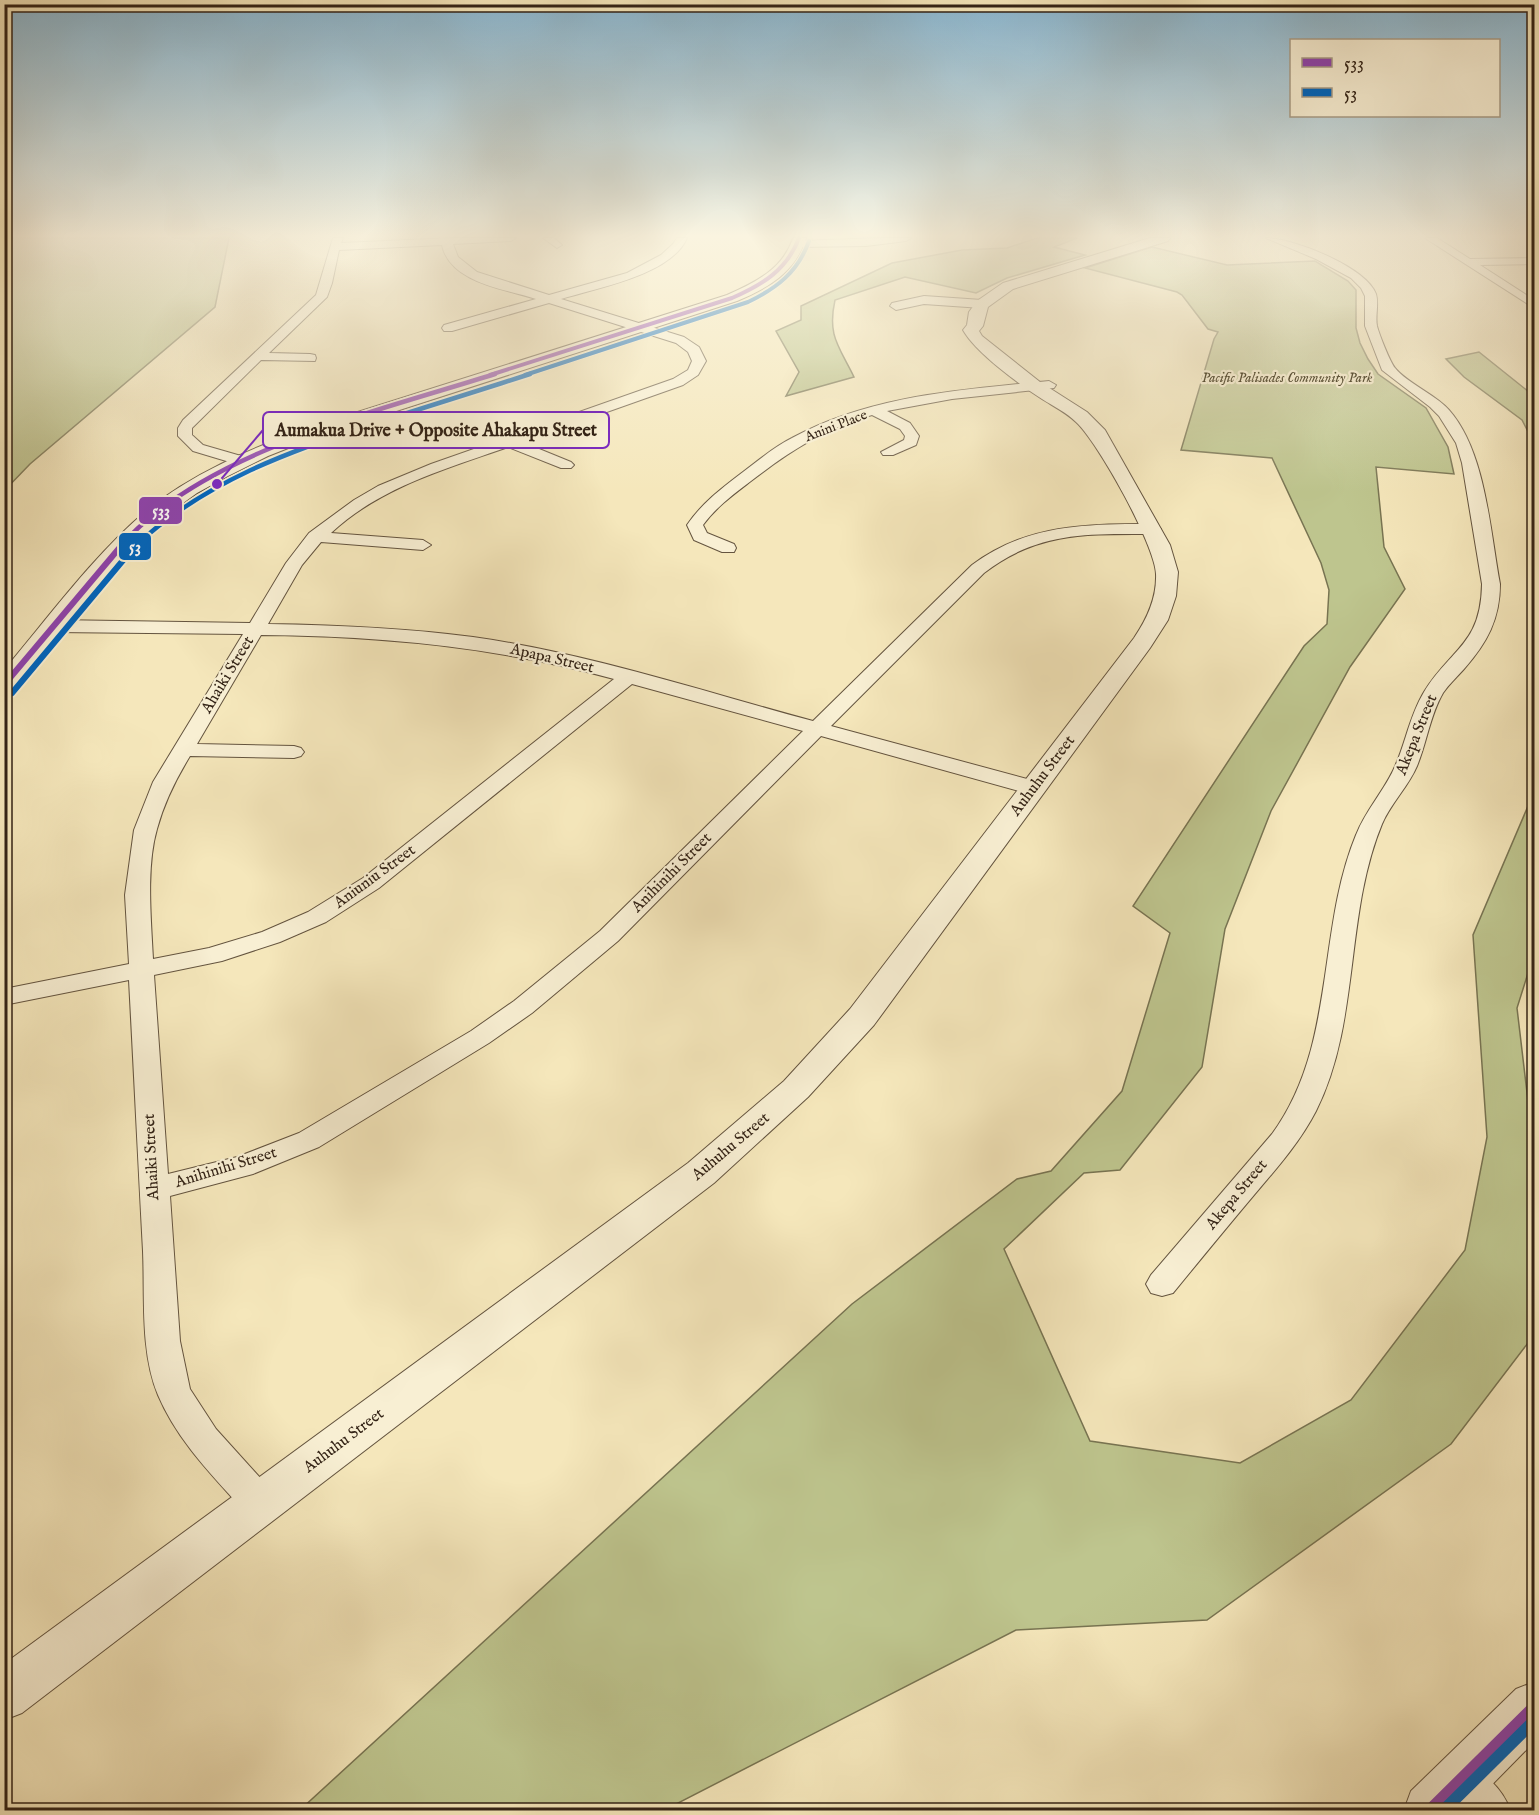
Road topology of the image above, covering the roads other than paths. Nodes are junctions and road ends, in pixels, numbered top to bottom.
1 (296, 323) edge
2 (466, 323) edge
3 (625, 323) edge
4 (659, 323) edge
5 (975, 323) edge
6 (1371, 323) edge
7 (448, 328) dead end
8 (642, 328) junction
9 (258, 356) junction
10 (310, 358) dead end
11 (1041, 386) junction
12 (875, 411) junction
13 (508, 442) junction
14 (888, 452) dead end
15 (243, 461) junction
16 (566, 465) dead end
17 (1153, 529) junction
18 (315, 537) junction
19 (423, 545) dead end
20 (728, 548) dead end
21 (54, 626) junction
22 (255, 629) junction
23 (628, 677) junction
24 (4, 686) edge
25 (818, 729) junction
26 (182, 750) junction
27 (294, 752) dead end
28 (1034, 788) junction
29 (141, 970) junction
30 (4, 997) edge
31 (153, 1189) junction
32 (1162, 1284) dead end
33 (260, 1503) junction
34 (4, 1695) edge
35 (1534, 1707) edge
36 (1459, 1801) edge

1 - 9 street
2 - 7 street
3 - 8 street, Ahaiki Street
4 - 8 street
5 - 11 street, Auhuhu Street
6 - 32 street, Akepa Street
8 - 13 street, Ahaiki Street
8 - 15 street
9 - 10 street
9 - 15 street
11 - 12 street, Anini Place
11 - 17 street, Auhuhu Street
12 - 14 street
12 - 20 street, Anini Place
13 - 16 street
13 - 18 street, Ahaiki Street
15 - 21 street
17 - 25 street, Anihinihi Street
17 - 28 street, Auhuhu Street
18 - 19 street
18 - 22 street, Ahaiki Street
21 - 22 street, Apapa Street
21 - 24 street
22 - 23 street, Apapa Street
22 - 26 street, Ahaiki Street
23 - 25 street, Apapa Street
23 - 29 street, Aniuniu Street
25 - 28 street, Apapa Street
25 - 31 street, Anihinihi Street
26 - 27 street
26 - 29 street, Ahaiki Street
28 - 33 street, Auhuhu Street
29 - 30 street, Aniuniu Street
29 - 31 street, Ahaiki Street
31 - 33 street, Ahaiki Street
33 - 34 street, Auhuhu Street
35 - 36 street

